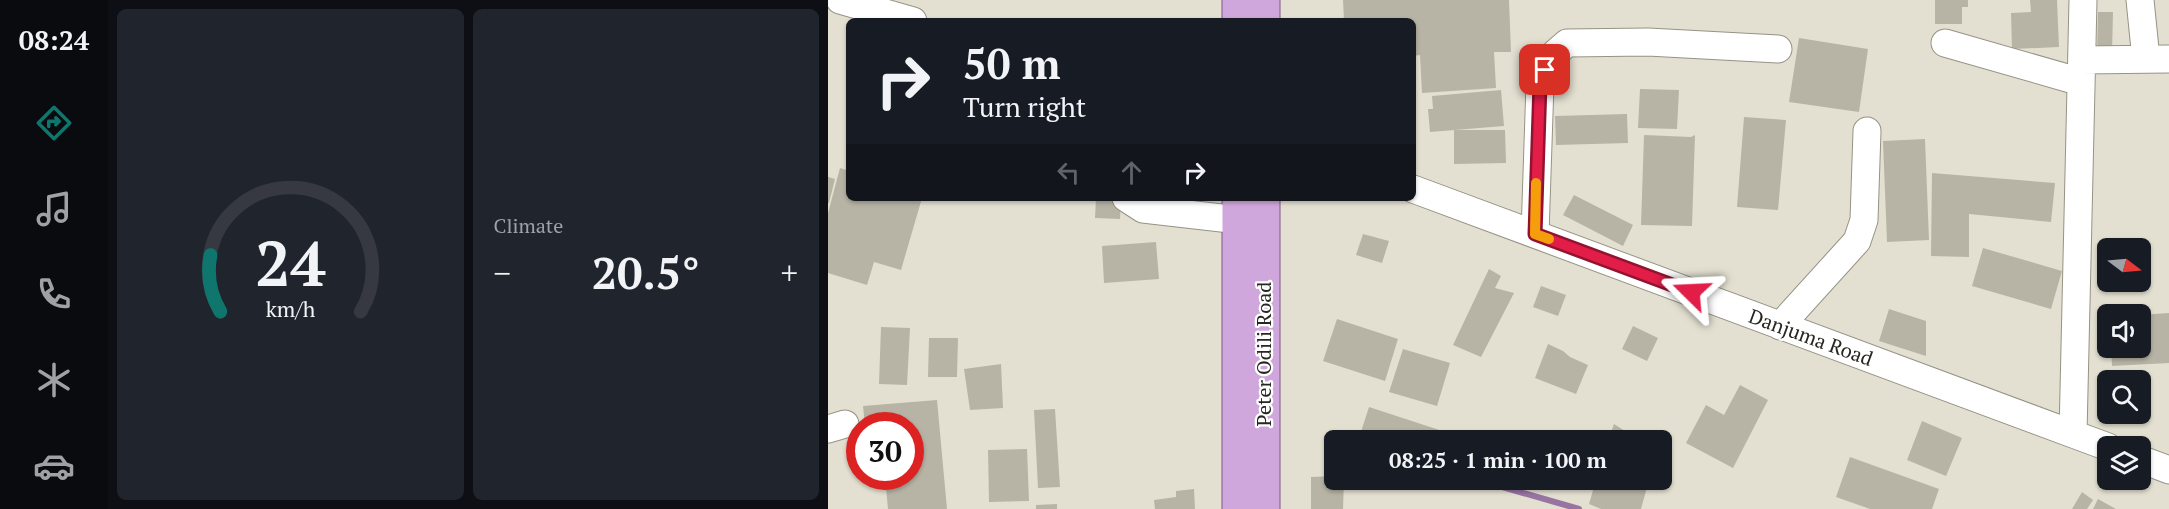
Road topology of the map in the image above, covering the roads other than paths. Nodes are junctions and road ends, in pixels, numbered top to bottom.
1 (840, 0) edge
2 (1239, 0) edge
3 (1263, 0) edge
4 (2083, 0) edge
5 (2140, 0) edge
6 (903, 18) edge
7 (1239, 18) edge
8 (1263, 18) edge
9 (1945, 43) dead end
10 (1778, 49) dead end
11 (2158, 59) edge
12 (2082, 71) junction
13 (1867, 131) dead end
14 (1416, 190) edge
15 (1131, 201) edge
16 (1263, 201) edge
17 (1239, 209) edge
18 (1535, 234) junction
19 (1780, 326) junction
20 (2073, 434) junction
21 (2097, 443) edge
22 (2151, 463) edge
23 (2169, 470) edge
24 (1239, 509) edge
25 (1263, 509) edge

1 - 6 street
2 - 7 main road
3 - 8 main road
4 - 12 street
5 - 11 street
9 - 12 street
10 - 18 street
11 - 12 street
12 - 20 street
13 - 19 street
14 - 18 street, Danjuma Road
15 - 17 street
16 - 25 main road, Peter Odili Road
17 - 24 main road
18 - 19 street, Danjuma Road
19 - 20 street, Danjuma Road
20 - 21 street, Danjuma Road
22 - 23 street

